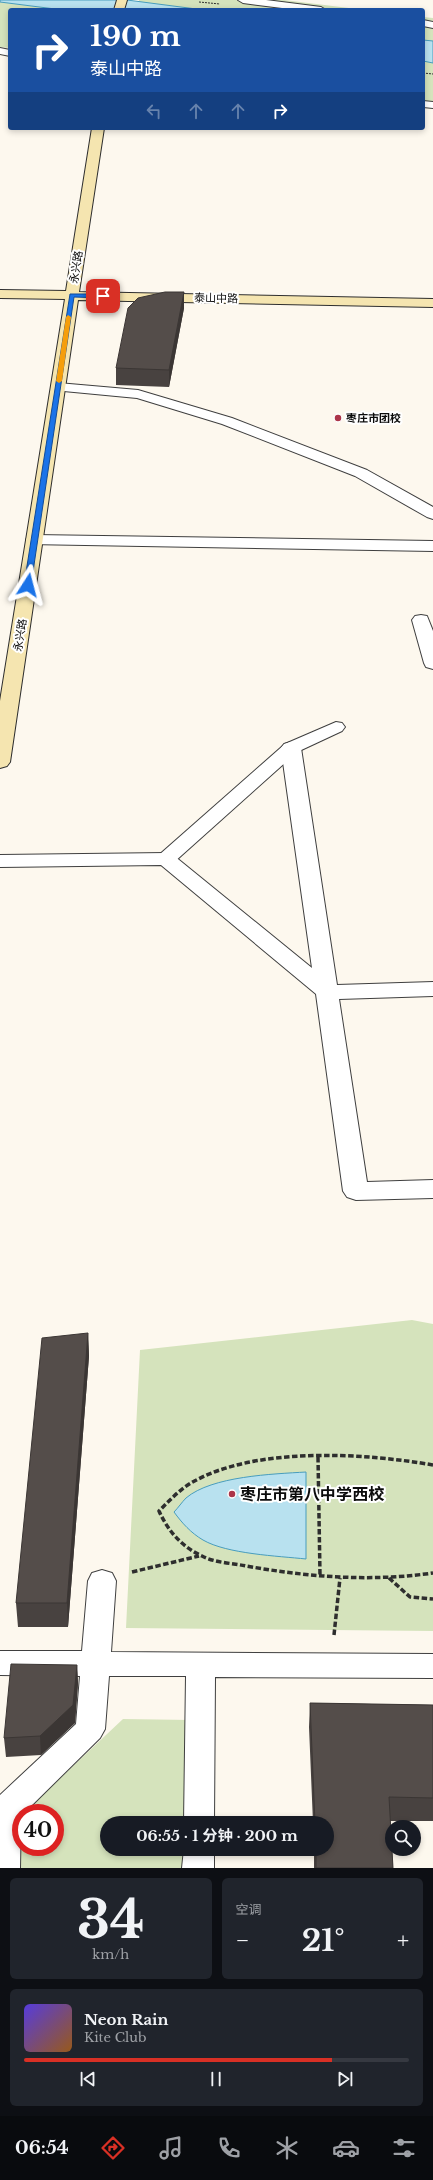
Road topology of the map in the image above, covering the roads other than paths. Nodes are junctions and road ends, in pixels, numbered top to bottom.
1 (243, 0) edge
2 (305, 8) edge
3 (98, 130) edge
4 (89, 282) dead end
5 (68, 286) junction
6 (0, 294) edge
7 (433, 303) edge
8 (58, 387) junction
9 (433, 514) edge
10 (34, 540) junction
11 (433, 546) edge
12 (421, 620) dead end
13 (433, 663) edge
14 (336, 727) dead end
15 (290, 748) junction
16 (0, 762) edge
17 (166, 859) junction
18 (0, 861) edge
19 (433, 989) edge
20 (327, 992) junction
21 (433, 1189) edge
22 (102, 1581) road end
23 (0, 1663) edge
24 (96, 1664) junction
25 (201, 1664) junction
26 (433, 1666) edge
27 (199, 1816) edge
28 (199, 1856) edge
29 (4, 1868) edge
30 (198, 1868) edge

1 - 2 street
3 - 5 street, 永兴路
4 - 5 street, 泰山中路
5 - 6 street, 泰山中路
5 - 7 street, 泰山中路
5 - 8 street, 永兴路
8 - 9 street
8 - 10 street, 永兴路
10 - 11 street
10 - 16 street, 永兴路
12 - 13 street
14 - 15 lane
15 - 17 lane
15 - 20 street
17 - 18 street
17 - 20 street
19 - 20 street
20 - 21 street
22 - 24 lane
23 - 24 lane
24 - 25 lane
24 - 29 lane
25 - 26 lane
25 - 27 lane
28 - 30 lane

